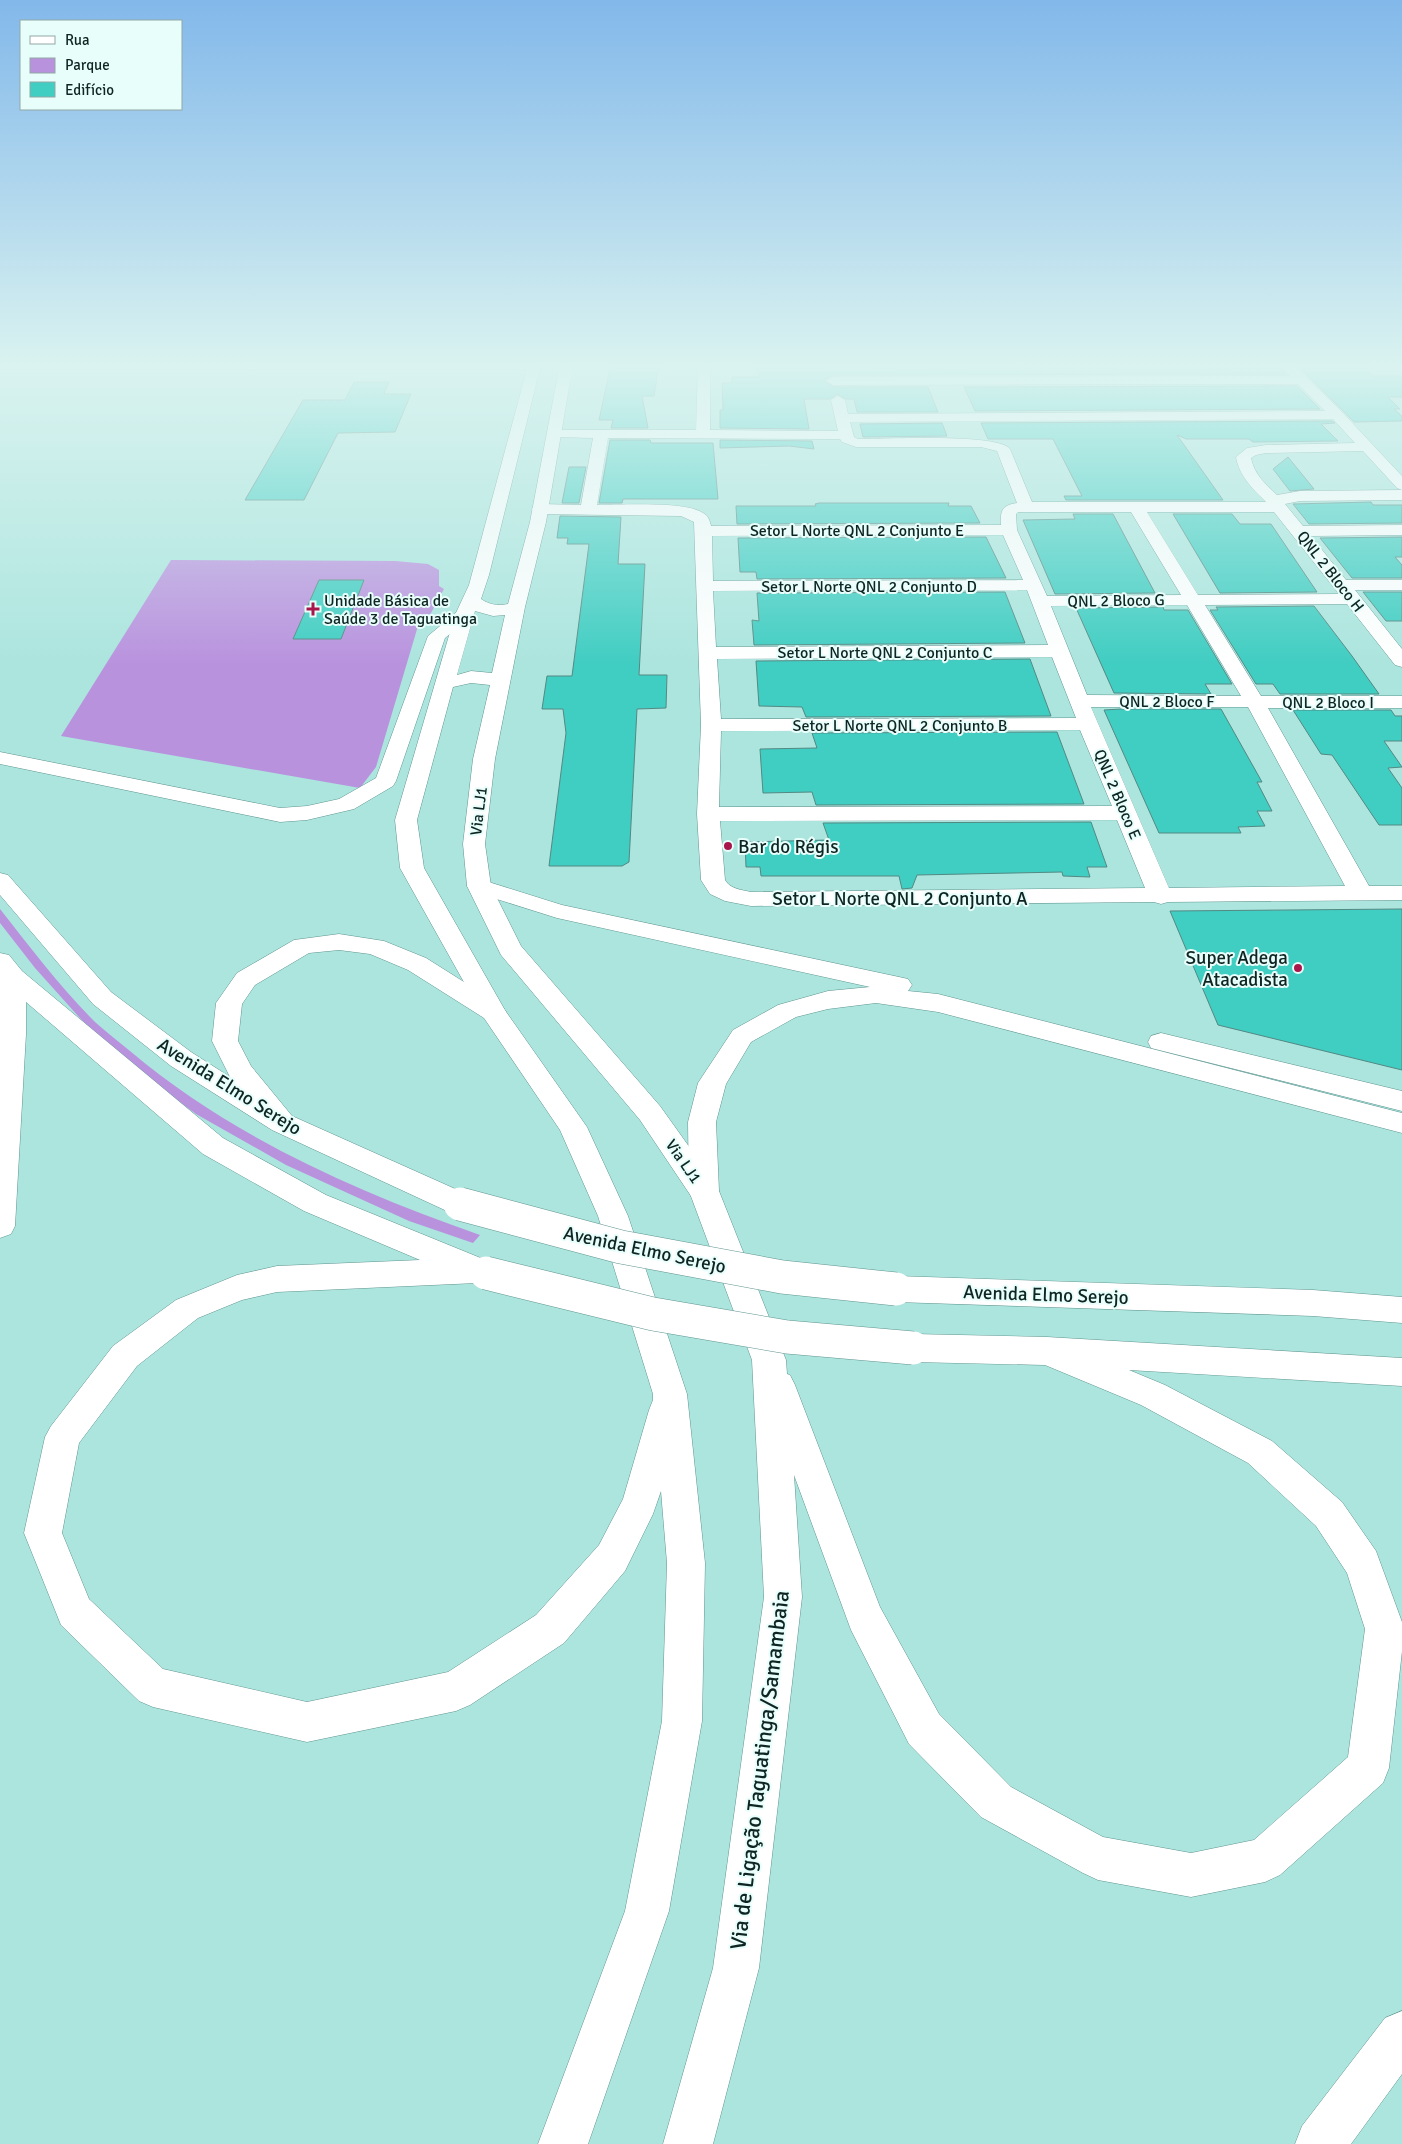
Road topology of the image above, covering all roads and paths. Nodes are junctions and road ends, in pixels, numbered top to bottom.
1 (508, 464) edge
2 (549, 464) edge
3 (596, 464) edge
4 (1007, 464) edge
5 (1244, 464) edge
6 (1383, 464) edge
7 (1400, 482) edge
8 (1259, 486) junction
9 (1402, 495) edge
10 (1277, 504) junction
11 (1136, 507) junction
12 (1020, 508) junction
13 (540, 509) junction
14 (588, 510) junction
15 (1009, 530) junction
16 (1300, 530) junction
17 (1402, 530) edge
18 (704, 531) junction
19 (1402, 585) edge
20 (704, 586) junction
21 (1347, 592) junction
22 (1037, 593) junction
23 (1193, 600) junction
24 (516, 607) junction
25 (469, 608) junction
26 (1061, 651) junction
27 (708, 653) junction
28 (1399, 653) edge
29 (500, 680) junction
30 (446, 683) junction
31 (1080, 701) junction
32 (1254, 702) junction
33 (1402, 702) edge
34 (1088, 724) junction
35 (711, 725) junction
36 (0, 758) edge
37 (1126, 813) junction
38 (708, 814) junction
39 (0, 880) edge
40 (479, 886) junction
41 (1362, 893) junction
42 (1402, 894) edge
43 (1161, 896) junction
44 (6, 969) edge
45 (493, 1012) junction
46 (1402, 1101) edge
47 (282, 1123) junction
48 (1402, 1123) edge
49 (704, 1191) junction
50 (0, 1226) edge
51 (482, 1271) junction
52 (1402, 1293) edge
53 (1312, 1303) junction
54 (1402, 1310) edge
55 (1047, 1351) junction
56 (769, 1360) junction
57 (1402, 1372) edge
58 (670, 1394) junction
59 (1402, 2035) edge
60 (563, 2144) edge
61 (688, 2144) edge
62 (1320, 2144) edge

1 - 25 street
2 - 13 street, Via LJ1
3 - 14 street
4 - 12 street
5 - 8 street, QNL 2 Bloco H
6 - 7 street
7 - 8 street
8 - 10 street, QNL 2 Bloco H
9 - 10 street
10 - 11 street
10 - 16 street, QNL 2 Bloco H
11 - 12 street
11 - 23 street
12 - 15 street
13 - 14 street
13 - 24 street, Via LJ1
14 - 18 street
15 - 18 street, Setor L Norte QNL 2 Conjunto E
15 - 22 street, QNL 2 Bloco E
16 - 17 street
16 - 21 street, QNL 2 Bloco H
18 - 20 street
19 - 21 street, QNL 2 Bloco G
20 - 22 street, Setor L Norte QNL 2 Conjunto D
20 - 27 street, Setor L Norte QNL 2 Conjunto A
21 - 23 street, QNL 2 Bloco G
21 - 28 street, QNL 2 Bloco H
22 - 23 street, QNL 2 Bloco G
22 - 26 street, QNL 2 Bloco E
23 - 32 street
24 - 25 street
24 - 29 street, Via LJ1
25 - 30 street
25 - 36 street
26 - 27 street, Setor L Norte QNL 2 Conjunto C
26 - 31 street, QNL 2 Bloco E
27 - 35 street, Setor L Norte QNL 2 Conjunto A
29 - 30 street
29 - 40 street, Via LJ1
30 - 45 street
31 - 32 street, QNL 2 Bloco F
31 - 34 street, QNL 2 Bloco E
32 - 33 street, QNL 2 Bloco I
32 - 41 street
34 - 35 street, Setor L Norte QNL 2 Conjunto B
34 - 37 street, QNL 2 Bloco E
35 - 38 street, Setor L Norte QNL 2 Conjunto A
37 - 38 street
37 - 43 street, QNL 2 Bloco E
38 - 43 street, Setor L Norte QNL 2 Conjunto A
39 - 47 street, Avenida Elmo Serejo
40 - 46 street
40 - 49 street, Via LJ1
41 - 42 street
41 - 43 street
44 - 50 street
44 - 51 street
45 - 47 street
45 - 58 street
47 - 53 street, Avenida Elmo Serejo, bridge
48 - 49 street
49 - 56 street, Via de Ligação Taguatinga/Samambaia
51 - 55 street, bridge
51 - 58 street
52 - 53 street
53 - 54 street, Avenida Elmo Serejo
55 - 56 street
55 - 57 street
56 - 61 street, Via de Ligação Taguatinga/Samambaia
58 - 60 street
59 - 62 street

